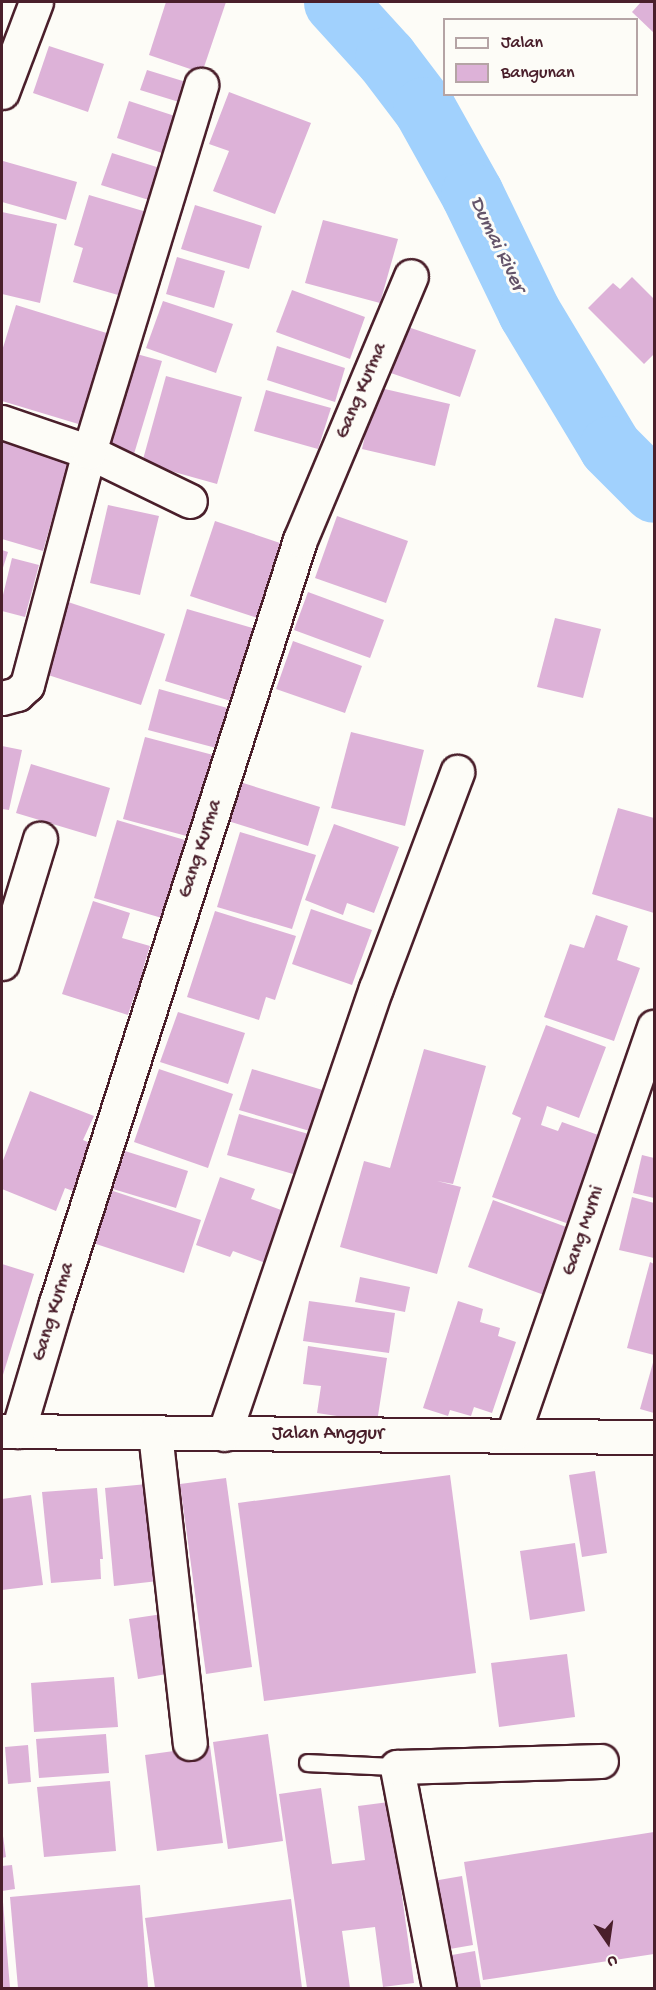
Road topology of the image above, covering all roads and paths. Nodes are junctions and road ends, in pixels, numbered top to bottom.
1 (36, 2) edge
2 (201, 85) dead end
3 (2, 92) edge
4 (411, 276) dead end
5 (2, 422) edge
6 (89, 452) junction
7 (190, 501) dead end
8 (2, 698) edge
9 (457, 772) dead end
10 (40, 839) dead end
11 (2, 963) edge
12 (654, 1027) edge
13 (10, 1431) edge
14 (155, 1433) junction
15 (224, 1434) junction
16 (513, 1434) junction
17 (654, 1437) edge
18 (190, 1743) dead end
19 (601, 1761) dead end
20 (308, 1763) dead end
21 (397, 1767) junction
22 (439, 1989) edge

1 - 3 street
2 - 6 street
4 - 13 street, Gang Kurma
5 - 6 street
6 - 7 street
6 - 8 street
9 - 15 street
10 - 11 street
12 - 16 street, Gang Murni
13 - 14 street, Jalan Anggur
14 - 15 street, Jalan Anggur
14 - 18 street
15 - 16 street, Jalan Anggur
16 - 17 street, Jalan Anggur
19 - 21 street
20 - 21 lane
21 - 22 street

